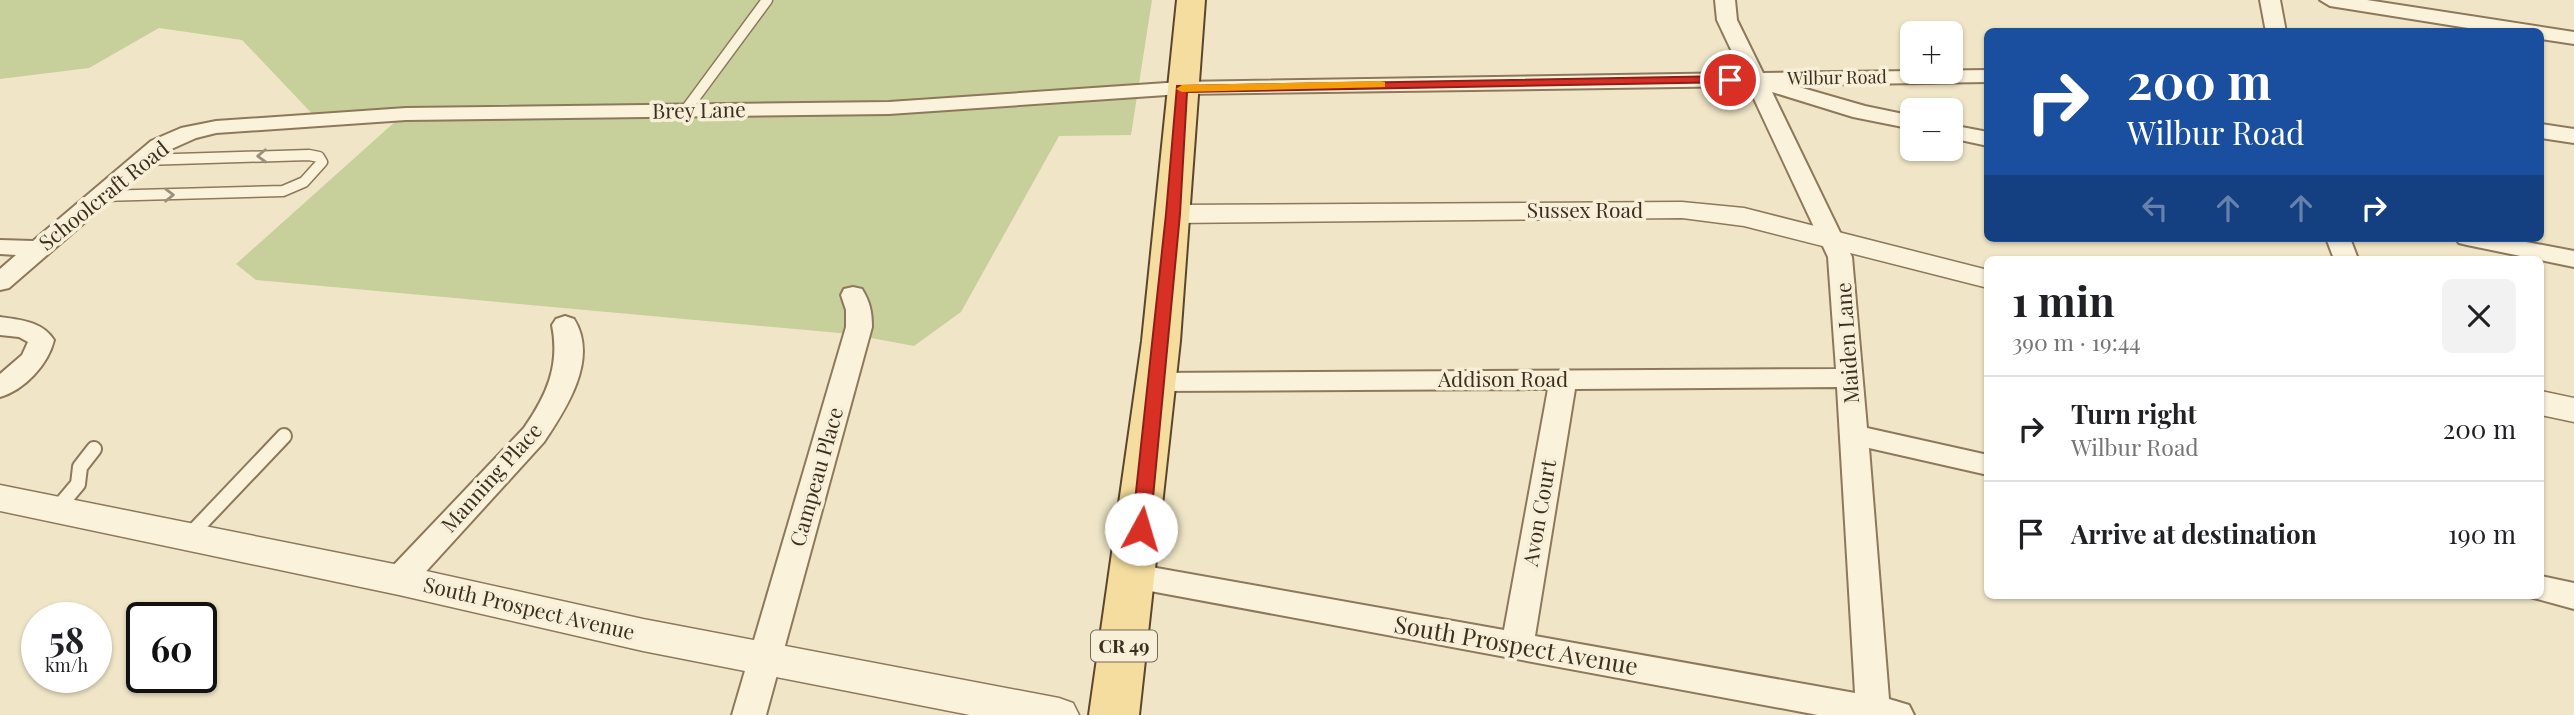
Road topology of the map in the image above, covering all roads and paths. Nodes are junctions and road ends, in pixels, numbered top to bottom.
1 (767, 0) edge
2 (1191, 0) edge
3 (1725, 0) edge
4 (2270, 0) edge
5 (2330, 0) edge
6 (2275, 28) edge
7 (2509, 28) edge
8 (2544, 33) edge
9 (2574, 38) edge
10 (1984, 76) edge
11 (1755, 80) junction
12 (1181, 89) junction
13 (685, 111) junction
14 (1900, 120) edge
15 (216, 127) joint
16 (2544, 131) edge
17 (1963, 134) edge
18 (2574, 136) edge
19 (1984, 138) edge
20 (144, 160) junction
21 (101, 196) junction
22 (1173, 214) junction
23 (1830, 239) junction
24 (2487, 242) edge
25 (0, 247) edge
26 (38, 250) junction
27 (2574, 259) edge
28 (1984, 278) edge
29 (0, 282) edge
30 (853, 295) dead end
31 (565, 325) dead end
32 (0, 326) edge
33 (1850, 378) junction
34 (1563, 380) junction
35 (1156, 382) junction
36 (0, 388) edge
37 (2544, 404) edge
38 (2574, 410) edge
39 (1855, 435) junction
40 (284, 436) dead end
41 (94, 449) dead end
42 (1984, 464) edge
43 (0, 498) edge
44 (57, 509) junction
45 (188, 537) junction
46 (1135, 576) junction
47 (399, 580) junction
48 (2544, 589) edge
49 (2574, 596) edge
50 (1517, 646) junction
51 (765, 658) junction
52 (1885, 713) edge
53 (749, 715) edge
54 (1059, 715) edge
55 (1114, 715) edge

1 - 13 lane
2 - 12 main road, CR 49
3 - 11 street, Maiden Lane
4 - 6 street
5 - 7 street
8 - 9 street
10 - 11 street, Wilbur Road
11 - 12 street, Wilbur Road
11 - 14 street
11 - 23 street, Maiden Lane
12 - 13 street, Brey Lane
12 - 22 main road, CR 49
13 - 15 street, Brey Lane
15 - 20 street, Schoolcraft Road
16 - 18 street
17 - 19 street
20 - 21 street, Schoolcraft Road
21 -> 20 lane
21 - 26 street, Schoolcraft Road
22 - 23 street, Sussex Road
22 - 35 main road, CR 49
23 - 28 street, Sussex Road
23 - 33 street, Maiden Lane
24 - 27 street
25 - 26 street
26 - 29 street, Schoolcraft Road
30 - 51 street, Campeau Place
31 - 47 street, Manning Place
32 - 36 street
33 - 34 street, Addison Road
33 - 39 street, Maiden Lane
34 - 35 street, Addison Road
34 - 50 street, Avon Court
35 - 46 main road, CR 49
37 - 38 street
39 - 42 street
39 - 52 street, Maiden Lane
40 - 45 lane
41 - 44 lane
43 - 44 street, South Prospect Avenue
44 - 45 street, South Prospect Avenue
45 - 47 street, South Prospect Avenue
46 - 50 street, South Prospect Avenue
46 - 55 main road, CR 49
47 - 51 street, South Prospect Avenue
48 - 49 street
50 - 52 street, South Prospect Avenue
51 - 53 street, Campeau Place
51 - 54 street, South Prospect Avenue

